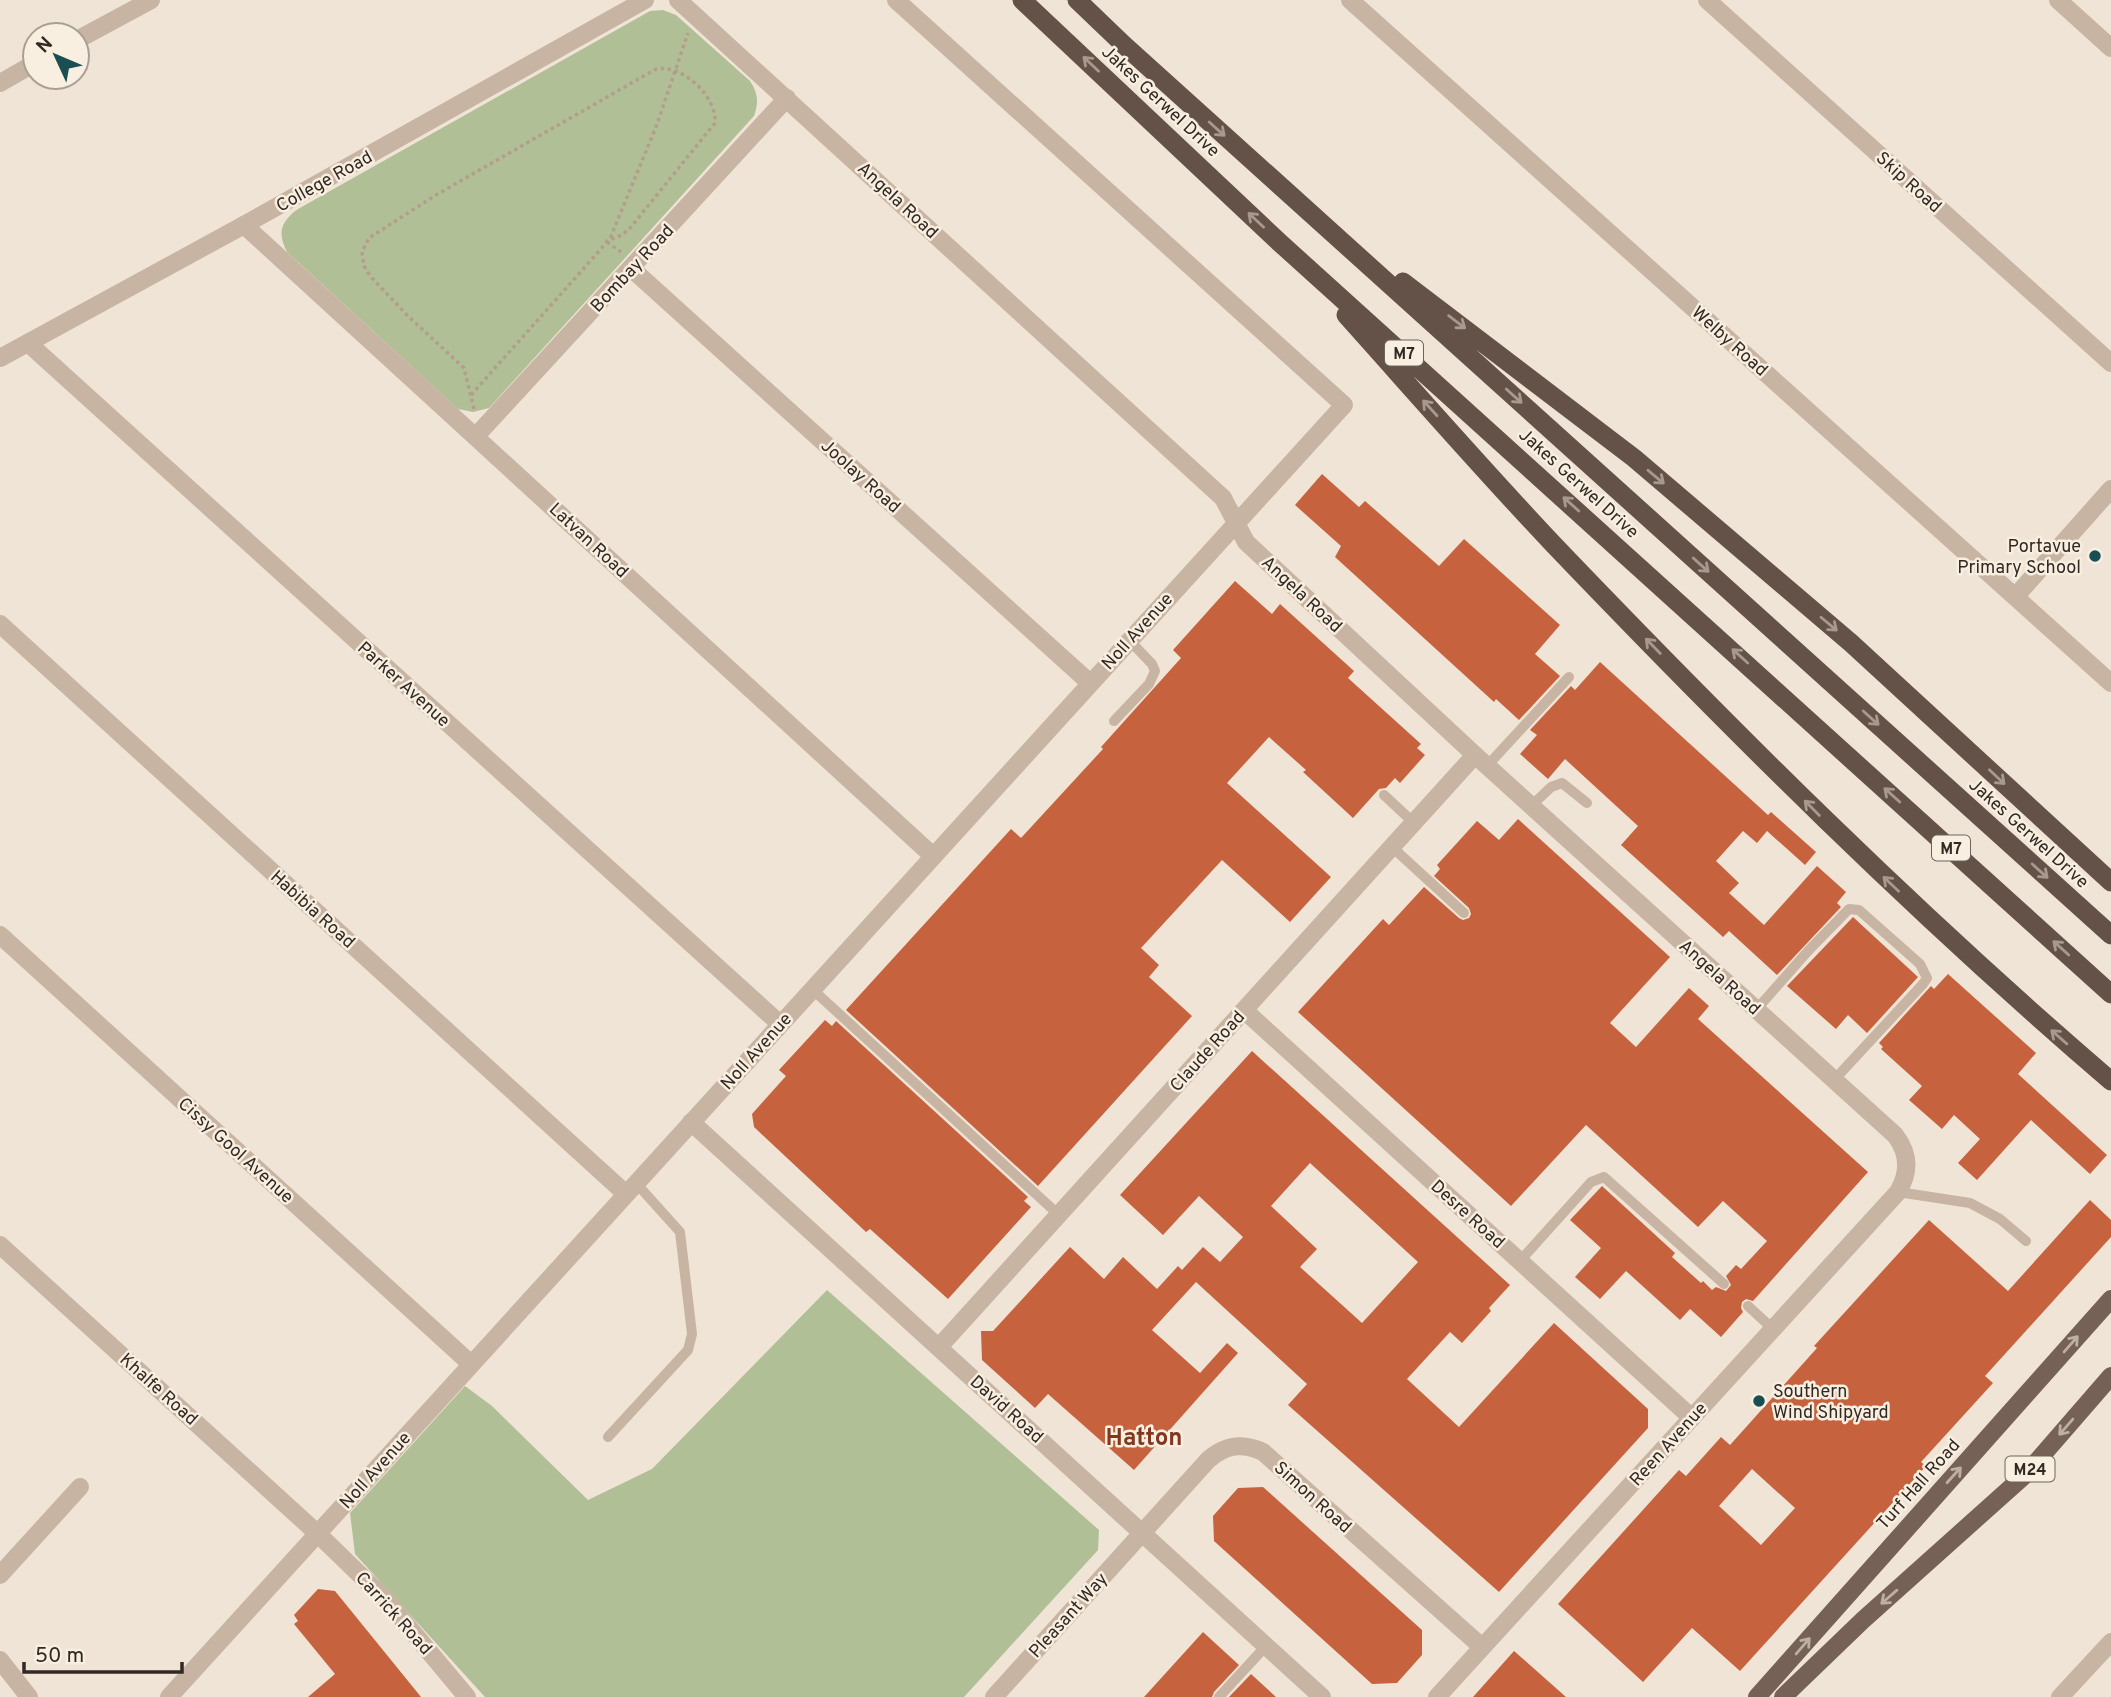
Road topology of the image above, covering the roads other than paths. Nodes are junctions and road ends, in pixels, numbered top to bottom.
1 (151, 0) edge
2 (645, 0) edge
3 (678, 0) edge
4 (896, 0) edge
5 (1022, 0) edge
6 (1077, 0) edge
7 (1350, 0) edge
8 (1707, 0) edge
9 (2058, 0) edge
10 (91, 32) edge
11 (2111, 48) edge
12 (21, 72) edge
13 (0, 83) edge
14 (787, 97) junction
15 (1304, 208) junction
16 (244, 225) junction
17 (1279, 242) junction
18 (632, 269) junction
19 (29, 343) junction
20 (0, 358) edge
21 (2111, 363) edge
22 (476, 436) junction
23 (2111, 489) edge
24 (1236, 522) junction
25 (2015, 597) junction
26 (0, 624) edge
27 (1129, 640) junction
28 (1569, 677) dead end
29 (2111, 683) edge
30 (1090, 684) junction
31 (1114, 721) dead end
32 (1481, 761) junction
33 (1384, 795) dead end
34 (1587, 803) dead end
35 (1531, 806) junction
36 (1414, 823) junction
37 (1392, 847) junction
38 (933, 856) junction
39 (2111, 882) edge
40 (1464, 914) dead end
41 (0, 935) edge
42 (2111, 935) edge
43 (812, 989) junction
44 (2111, 994) edge
45 (1244, 1010) junction
46 (1756, 1010) junction
47 (780, 1024) junction
48 (1834, 1080) junction
49 (2111, 1082) edge
50 (691, 1122) junction
51 (631, 1188) junction
52 (1898, 1192) junction
53 (1059, 1214) junction
54 (2026, 1241) dead end
55 (0, 1245) edge
56 (1520, 1261) junction
57 (1724, 1284) dead end
58 (2111, 1299) edge
59 (1748, 1306) dead end
60 (1773, 1329) junction
61 (939, 1348) junction
62 (471, 1364) junction
63 (2111, 1376) edge
64 (1692, 1418) junction
65 (608, 1437) dead end
66 (80, 1487) dead end
67 (317, 1533) junction
68 (1142, 1533) junction
69 (0, 1575) edge
70 (2111, 1642) edge
71 (1266, 1646) junction
72 (1482, 1647) junction
73 (0, 1660) edge
74 (29, 1697) edge
75 (169, 1697) edge
76 (467, 1697) edge
77 (993, 1697) edge
78 (1219, 1697) edge
79 (1322, 1697) edge
80 (1437, 1697) edge
81 (1757, 1697) edge
82 (1783, 1697) edge
83 (2060, 1697) edge

1 - 10 street
2 - 16 street, College Road
3 - 14 street, Angela Road
4 - 24 street, Noll Avenue
17 -> 5 highway, Jakes Gerwel Drive / M7
6 -> 15 highway, Jakes Gerwel Drive / M7
7 - 25 street, Welby Road
8 - 21 street, Skip Road
9 - 11 street
12 - 13 street
14 - 18 street, Bombay Road
14 - 24 street, Angela Road
15 -> 39 highway
15 -> 42 highway, Jakes Gerwel Drive / M7
16 - 19 street, College Road
16 - 22 street, Latvan Road
44 -> 17 highway, Jakes Gerwel Drive / M7
49 -> 17 highway
18 - 22 street, Bombay Road
18 - 30 street, Joolay Road
19 - 20 street, College Road
19 - 47 street, Parker Avenue
22 - 38 street, Latvan Road
23 - 25 street
24 - 27 street, Noll Avenue
24 - 32 street, Angela Road
25 - 29 street, Welby Road
26 - 51 street, Habibia Road
27 - 30 street, Noll Avenue
27 - 31 lane
28 - 32 lane
30 - 38 street, Noll Avenue
32 - 35 street, Angela Road
32 - 36 street, Claude Road
33 - 36 lane
34 - 35 lane
35 - 46 street, Angela Road
36 - 37 street, Claude Road
37 - 40 lane
37 - 45 street, Claude Road
38 - 43 street, Noll Avenue
41 - 62 street, Cissy Gool Avenue
43 - 47 street, Noll Avenue
43 - 53 lane
45 - 53 street, Claude Road
45 - 56 street, Desre Road
46 - 48 street, Angela Road
46 - 48 lane
47 - 50 street, Noll Avenue
48 - 52 street, Angela Road
50 - 51 street, Noll Avenue
50 - 61 street, David Road
51 - 62 street, Noll Avenue
51 - 65 lane
52 - 54 lane
52 - 60 street, Reen Avenue
53 - 61 street, Claude Road
55 - 67 street, Khalfe Road
56 - 57 lane
56 - 64 street, Desre Road
81 -> 58 main road, Turf Hall Road / M24
59 - 60 lane
60 - 64 street, Reen Avenue
61 - 68 street, David Road
62 - 67 street, Noll Avenue
63 -> 82 main road, M24
64 - 72 street, Reen Avenue
66 - 69 street
67 - 75 street, Noll Avenue
67 - 76 street, Carrick Road
68 - 71 street, David Road
68 - 72 street, Simon Road
68 - 77 street, Pleasant Way
70 - 83 street
71 - 78 lane
71 - 79 street, David Road
72 - 80 street, Reen Avenue
73 - 74 street

